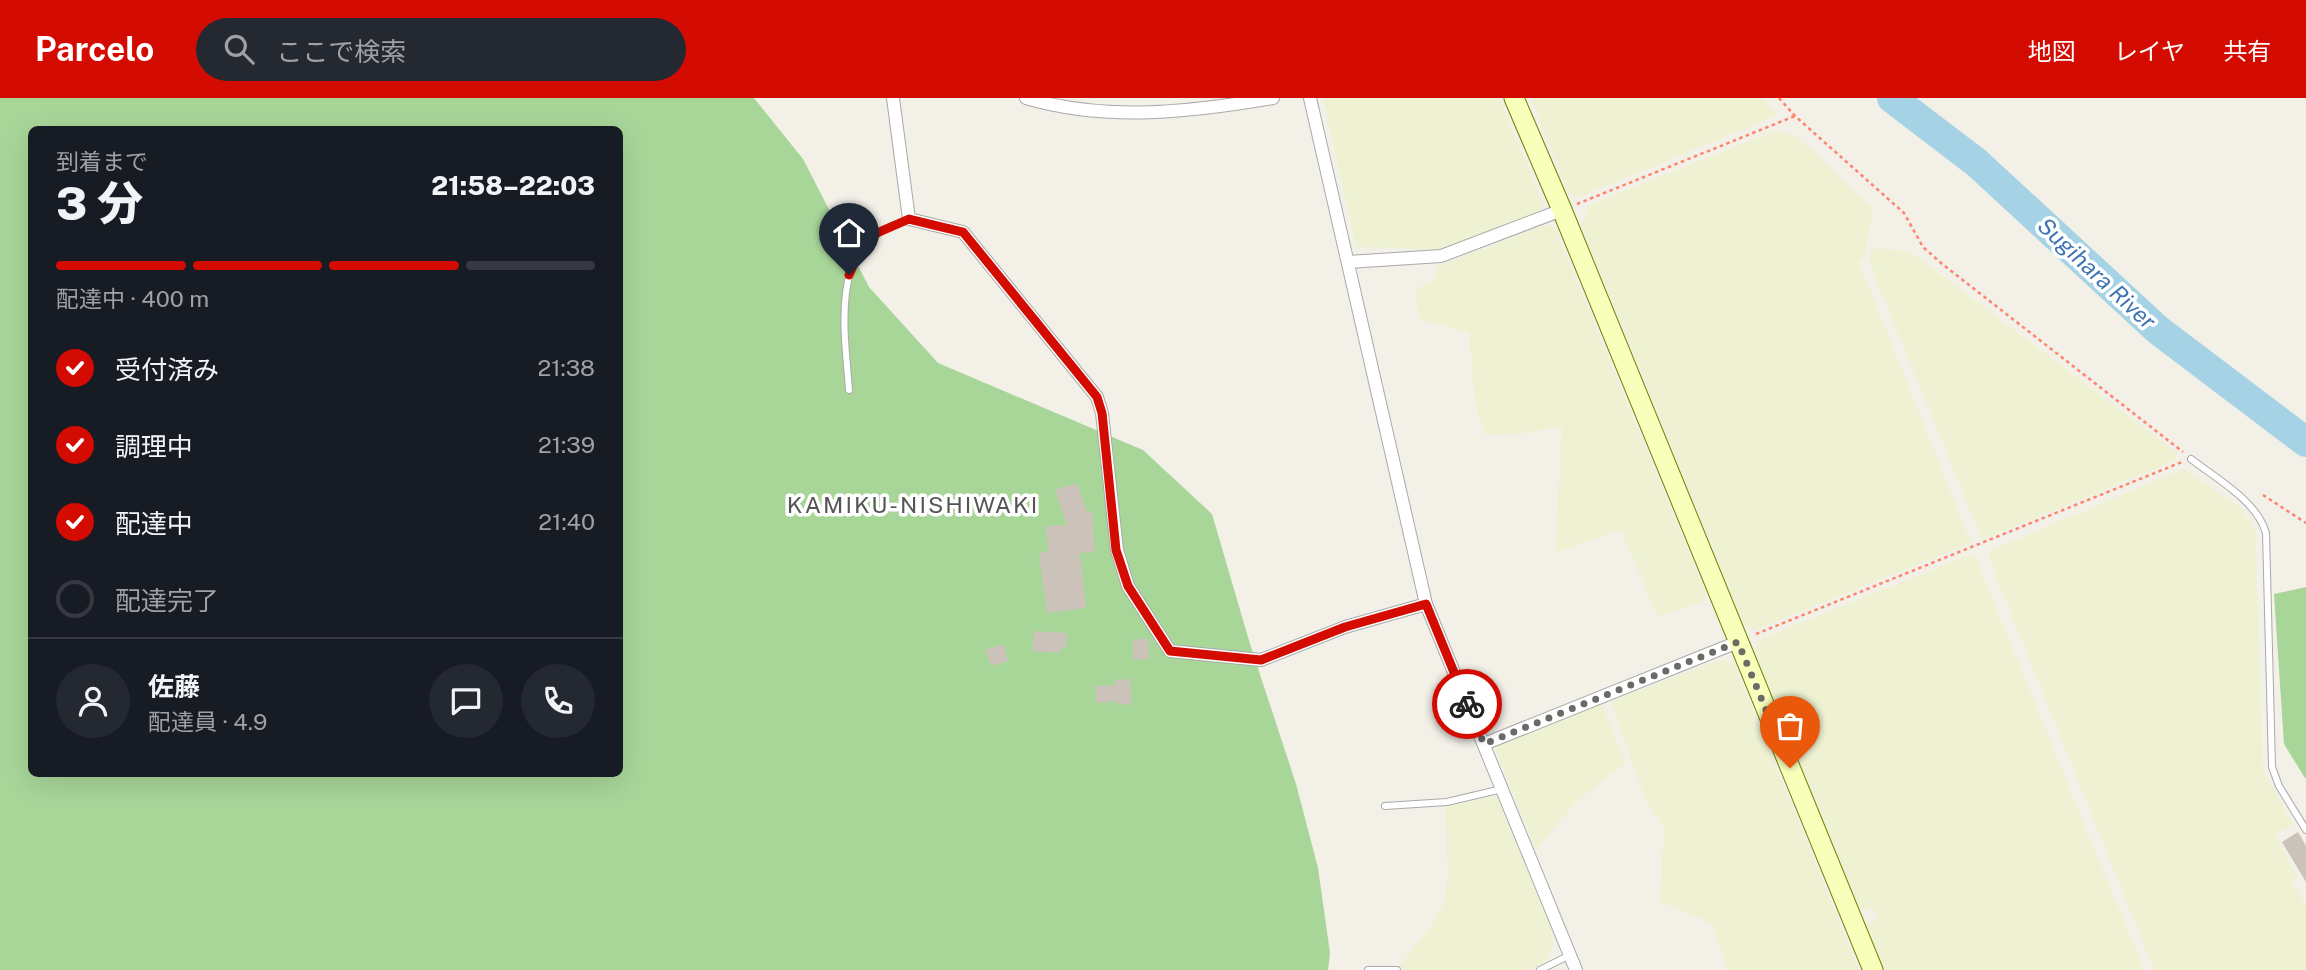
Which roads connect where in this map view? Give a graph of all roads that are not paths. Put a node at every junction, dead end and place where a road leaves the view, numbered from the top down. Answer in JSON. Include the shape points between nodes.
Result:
{"nodes":[{"id":1,"x":893,"y":98,"type":"edge"},
{"id":2,"x":1026,"y":98,"type":"edge"},
{"id":3,"x":1273,"y":98,"type":"edge"},
{"id":4,"x":1310,"y":98,"type":"edge"},
{"id":5,"x":1514,"y":98,"type":"edge"},
{"id":6,"x":1562,"y":210,"type":"junction"},
{"id":7,"x":909,"y":219,"type":"junction"},
{"id":8,"x":1348,"y":262,"type":"junction"},
{"id":9,"x":849,"y":390,"type":"dead end"},
{"id":10,"x":2192,"y":459,"type":"road end"},
{"id":11,"x":1426,"y":604,"type":"junction"},
{"id":12,"x":1738,"y":642,"type":"junction"},
{"id":13,"x":1484,"y":744,"type":"junction"},
{"id":14,"x":1502,"y":789,"type":"junction"},
{"id":15,"x":1385,"y":806,"type":"dead end"},
{"id":16,"x":2306,"y":830,"type":"edge"},
{"id":17,"x":1570,"y":955,"type":"junction"},
{"id":18,"x":1368,"y":970,"type":"edge"},
{"id":19,"x":1397,"y":970,"type":"edge"},
{"id":20,"x":1540,"y":970,"type":"edge"},
{"id":21,"x":1576,"y":970,"type":"edge"},
{"id":22,"x":1872,"y":970,"type":"edge"}],
"edges":[{"from":1,"to":7,"type":"street"},
{"from":2,"to":3,"type":"street","via":[[1058,107],[1145,113]]},
{"from":4,"to":8,"type":"street"},
{"from":5,"to":6,"type":"street"},
{"from":6,"to":8,"type":"street","via":[[1441,256]]},
{"from":6,"to":12,"type":"street"},
{"from":7,"to":9,"type":"lane","via":[[877,233],[860,250],[849,275],[844,310]]},
{"from":7,"to":11,"type":"street","via":[[963,232],[1097,397],[1116,550],[1128,586],[1170,651],[1261,660],[1345,627]]},
{"from":8,"to":11,"type":"street"},
{"from":10,"to":16,"type":"lane","via":[[2262,519],[2272,767]]},
{"from":11,"to":13,"type":"street"},
{"from":12,"to":13,"type":"street"},
{"from":12,"to":22,"type":"street"},
{"from":13,"to":14,"type":"street"},
{"from":14,"to":15,"type":"lane","via":[[1447,802]]},
{"from":14,"to":17,"type":"street"},
{"from":17,"to":20,"type":"lane"},
{"from":17,"to":21,"type":"street"},
{"from":18,"to":19,"type":"lane"}]}
